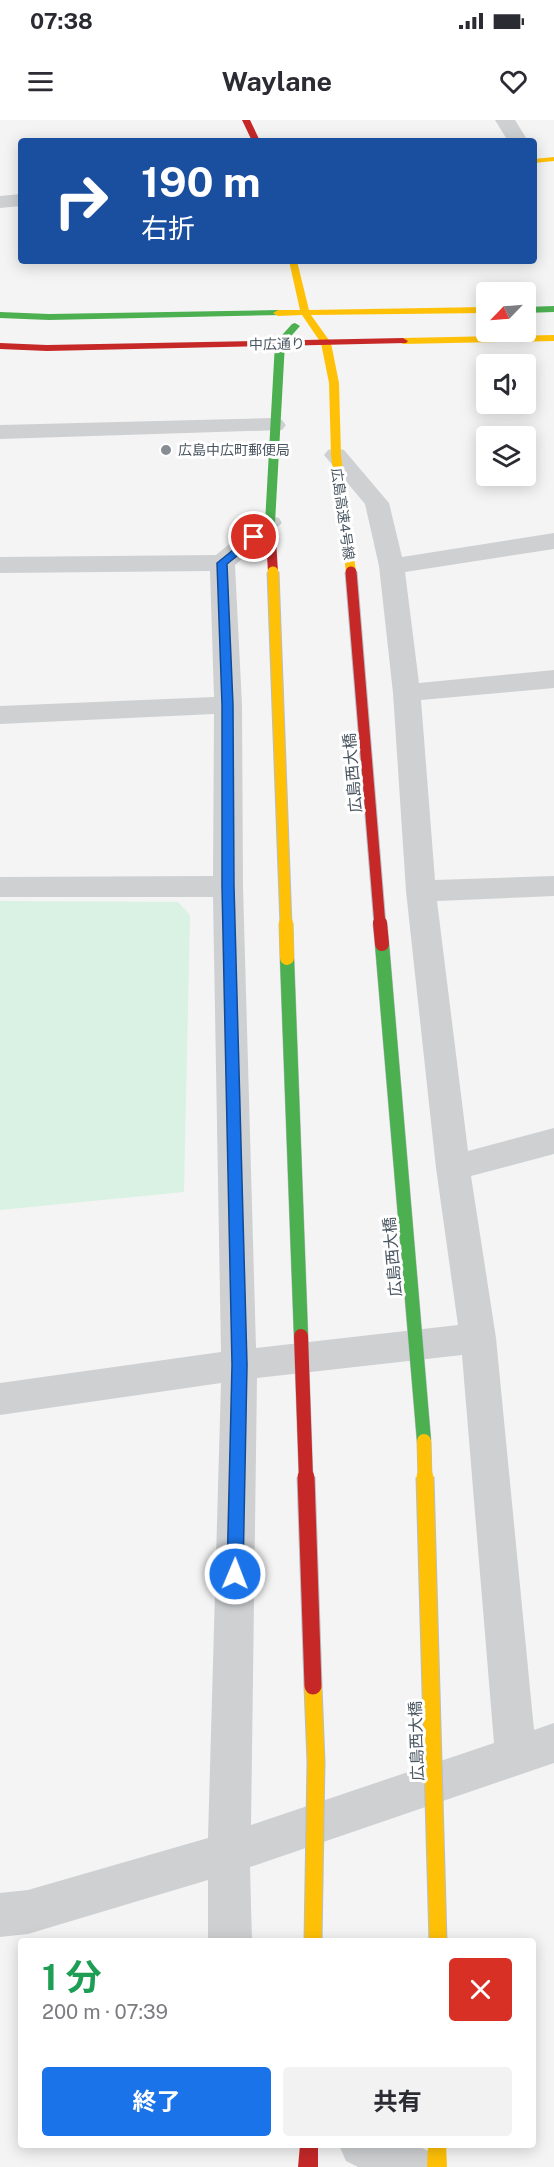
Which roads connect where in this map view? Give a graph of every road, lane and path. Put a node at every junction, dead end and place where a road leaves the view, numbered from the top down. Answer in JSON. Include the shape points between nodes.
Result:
{"nodes":[{"id":1,"x":246,"y":120,"type":"edge"},
{"id":2,"x":505,"y":120,"type":"edge"},
{"id":3,"x":255,"y":138,"type":"edge"},
{"id":4,"x":516,"y":138,"type":"edge"},
{"id":5,"x":554,"y":159,"type":"edge"},
{"id":6,"x":537,"y":160,"type":"edge"},
{"id":7,"x":18,"y":200,"type":"edge"},
{"id":8,"x":0,"y":202,"type":"edge"},
{"id":9,"x":294,"y":264,"type":"edge"},
{"id":10,"x":554,"y":309,"type":"edge"},
{"id":11,"x":476,"y":310,"type":"edge"},
{"id":12,"x":536,"y":310,"type":"edge"},
{"id":13,"x":305,"y":313,"type":"junction"},
{"id":14,"x":0,"y":315,"type":"edge"},
{"id":15,"x":554,"y":338,"type":"edge"},
{"id":16,"x":326,"y":343,"type":"junction"},
{"id":17,"x":280,"y":344,"type":"junction"},
{"id":18,"x":0,"y":346,"type":"edge"},
{"id":19,"x":274,"y":425,"type":"junction"},
{"id":20,"x":0,"y":432,"type":"edge"},
{"id":21,"x":336,"y":455,"type":"junction"},
{"id":22,"x":270,"y":523,"type":"junction"},
{"id":23,"x":554,"y":541,"type":"edge"},
{"id":24,"x":222,"y":563,"type":"junction"},
{"id":25,"x":0,"y":565,"type":"edge"},
{"id":26,"x":393,"y":566,"type":"junction"},
{"id":27,"x":351,"y":572,"type":"joint"},
{"id":28,"x":554,"y":680,"type":"edge"},
{"id":29,"x":406,"y":693,"type":"junction"},
{"id":30,"x":228,"y":705,"type":"junction"},
{"id":31,"x":0,"y":714,"type":"edge"},
{"id":32,"x":228,"y":886,"type":"junction"},
{"id":33,"x":554,"y":886,"type":"edge"},
{"id":34,"x":0,"y":887,"type":"edge"},
{"id":35,"x":421,"y":891,"type":"junction"},
{"id":36,"x":554,"y":1141,"type":"edge"},
{"id":37,"x":453,"y":1168,"type":"junction"},
{"id":38,"x":478,"y":1338,"type":"junction"},
{"id":39,"x":239,"y":1365,"type":"junction"},
{"id":40,"x":0,"y":1399,"type":"edge"},
{"id":41,"x":554,"y":1743,"type":"edge"},
{"id":42,"x":516,"y":1756,"type":"junction"},
{"id":43,"x":229,"y":1853,"type":"junction"},
{"id":44,"x":0,"y":1915,"type":"edge"},
{"id":45,"x":230,"y":1938,"type":"edge"},
{"id":46,"x":313,"y":1938,"type":"edge"},
{"id":47,"x":438,"y":1938,"type":"edge"},
{"id":48,"x":309,"y":2148,"type":"edge"},
{"id":49,"x":369,"y":2148,"type":"edge"},
{"id":50,"x":437,"y":2148,"type":"edge"},
{"id":51,"x":308,"y":2167,"type":"edge"},
{"id":52,"x":412,"y":2167,"type":"edge"},
{"id":53,"x":437,"y":2167,"type":"edge"}],
"edges":[{"from":1,"to":3,"type":"main road"},
{"from":2,"to":4,"type":"street"},
{"from":5,"to":6,"type":"main road"},
{"from":7,"to":8,"type":"street"},
{"from":9,"to":13,"type":"main road"},
{"from":10,"to":12,"type":"main road"},
{"from":11,"to":13,"type":"main road"},
{"from":13,"to":14,"type":"main road"},
{"from":13,"to":16,"type":"main road"},
{"from":13,"to":17,"type":"main road"},
{"from":15,"to":16,"type":"main road","name":"中広通り"},
{"from":16,"to":17,"type":"main road","name":"中広通り"},
{"from":16,"to":21,"type":"main road","name":"広島高速4号線","via":[[334,383]]},
{"from":17,"to":18,"type":"main road","name":"中広通り"},
{"from":17,"to":19,"type":"main road"},
{"from":19,"to":20,"type":"street"},
{"from":19,"to":22,"type":"main road"},
{"from":21,"to":26,"type":"street","via":[[377,503]]},
{"from":21,"to":27,"type":"main road","name":"広島高速4号線"},
{"from":22,"to":24,"type":"street"},
{"from":22,"to":46,"type":"main road","bridge":true,"via":[[316,1762]]},
{"from":23,"to":26,"type":"street"},
{"from":24,"to":25,"type":"street"},
{"from":24,"to":30,"type":"street"},
{"from":26,"to":29,"type":"street"},
{"from":27,"to":47,"type":"main road","name":"広島西大橋","bridge":true,"via":[[425,1451]]},
{"from":28,"to":29,"type":"street"},
{"from":29,"to":35,"type":"street"},
{"from":30,"to":31,"type":"street"},
{"from":30,"to":32,"type":"street"},
{"from":32,"to":34,"type":"street"},
{"from":32,"to":39,"type":"street"},
{"from":33,"to":35,"type":"street"},
{"from":35,"to":37,"type":"street"},
{"from":36,"to":37,"type":"street"},
{"from":37,"to":38,"type":"street"},
{"from":38,"to":39,"type":"street"},
{"from":38,"to":42,"type":"street"},
{"from":39,"to":40,"type":"street"},
{"from":39,"to":43,"type":"street"},
{"from":41,"to":42,"type":"street"},
{"from":42,"to":43,"type":"street"},
{"from":43,"to":44,"type":"street","via":[[28,1912]]},
{"from":43,"to":45,"type":"street"},
{"from":48,"to":51,"type":"main road"},
{"from":49,"to":52,"type":"street"},
{"from":50,"to":53,"type":"main road"}]}
